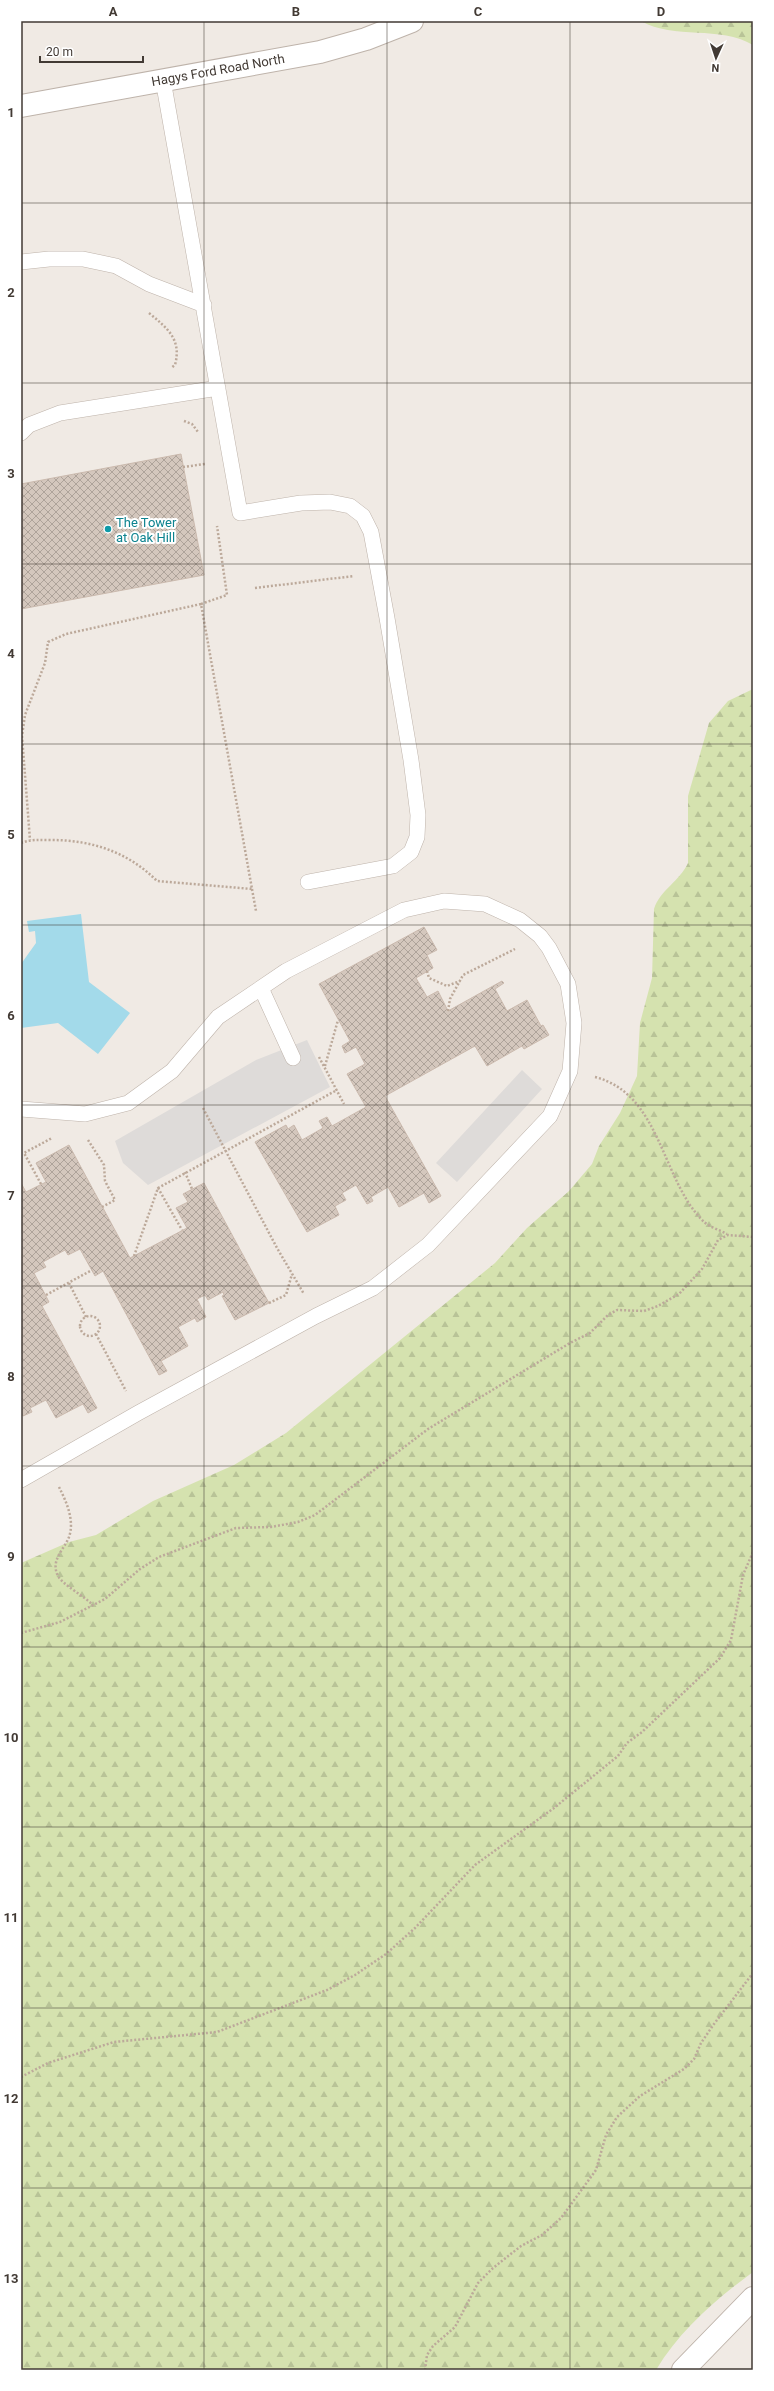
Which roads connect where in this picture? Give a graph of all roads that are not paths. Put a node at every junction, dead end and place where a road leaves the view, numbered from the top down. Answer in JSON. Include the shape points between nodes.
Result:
{"nodes":[{"id":1,"x":412,"y":21,"type":"edge"},
{"id":2,"x":163,"y":80,"type":"junction"},
{"id":3,"x":21,"y":106,"type":"edge"},
{"id":4,"x":21,"y":262,"type":"edge"},
{"id":5,"x":204,"y":306,"type":"junction"},
{"id":6,"x":218,"y":388,"type":"junction"},
{"id":7,"x":21,"y":433,"type":"edge"},
{"id":8,"x":308,"y":882,"type":"dead end"},
{"id":9,"x":261,"y":988,"type":"junction"},
{"id":10,"x":293,"y":1058,"type":"dead end"},
{"id":11,"x":21,"y":1109,"type":"edge"},
{"id":12,"x":21,"y":1480,"type":"edge"},
{"id":13,"x":753,"y":2298,"type":"edge"},
{"id":14,"x":683,"y":2370,"type":"edge"}],
"edges":[{"from":1,"to":2,"type":"street","name":"Hagys Ford Road North","via":[[366,39],[320,52]]},
{"from":2,"to":3,"type":"street","name":"Hagys Ford Road North"},
{"from":2,"to":5,"type":"lane"},
{"from":4,"to":5,"type":"lane","via":[[83,259],[116,266],[148,284]]},
{"from":5,"to":6,"type":"lane"},
{"from":6,"to":7,"type":"lane","via":[[60,413],[29,425]]},
{"from":6,"to":8,"type":"lane","via":[[240,513],[300,503],[330,502],[350,506],[363,516],[371,532],[387,618],[411,760],[418,815],[417,837],[411,852],[393,866]]},
{"from":9,"to":10,"type":"lane"},
{"from":9,"to":11,"type":"lane","via":[[218,1017],[172,1071],[128,1103],[85,1114],[76,1119]]},
{"from":9,"to":12,"type":"lane","via":[[286,971],[404,910],[444,902],[485,904],[520,920],[540,936],[568,984],[574,1023],[570,1071],[550,1116],[428,1245],[373,1288],[316,1316],[138,1413]]},
{"from":13,"to":14,"type":"street"}]}
